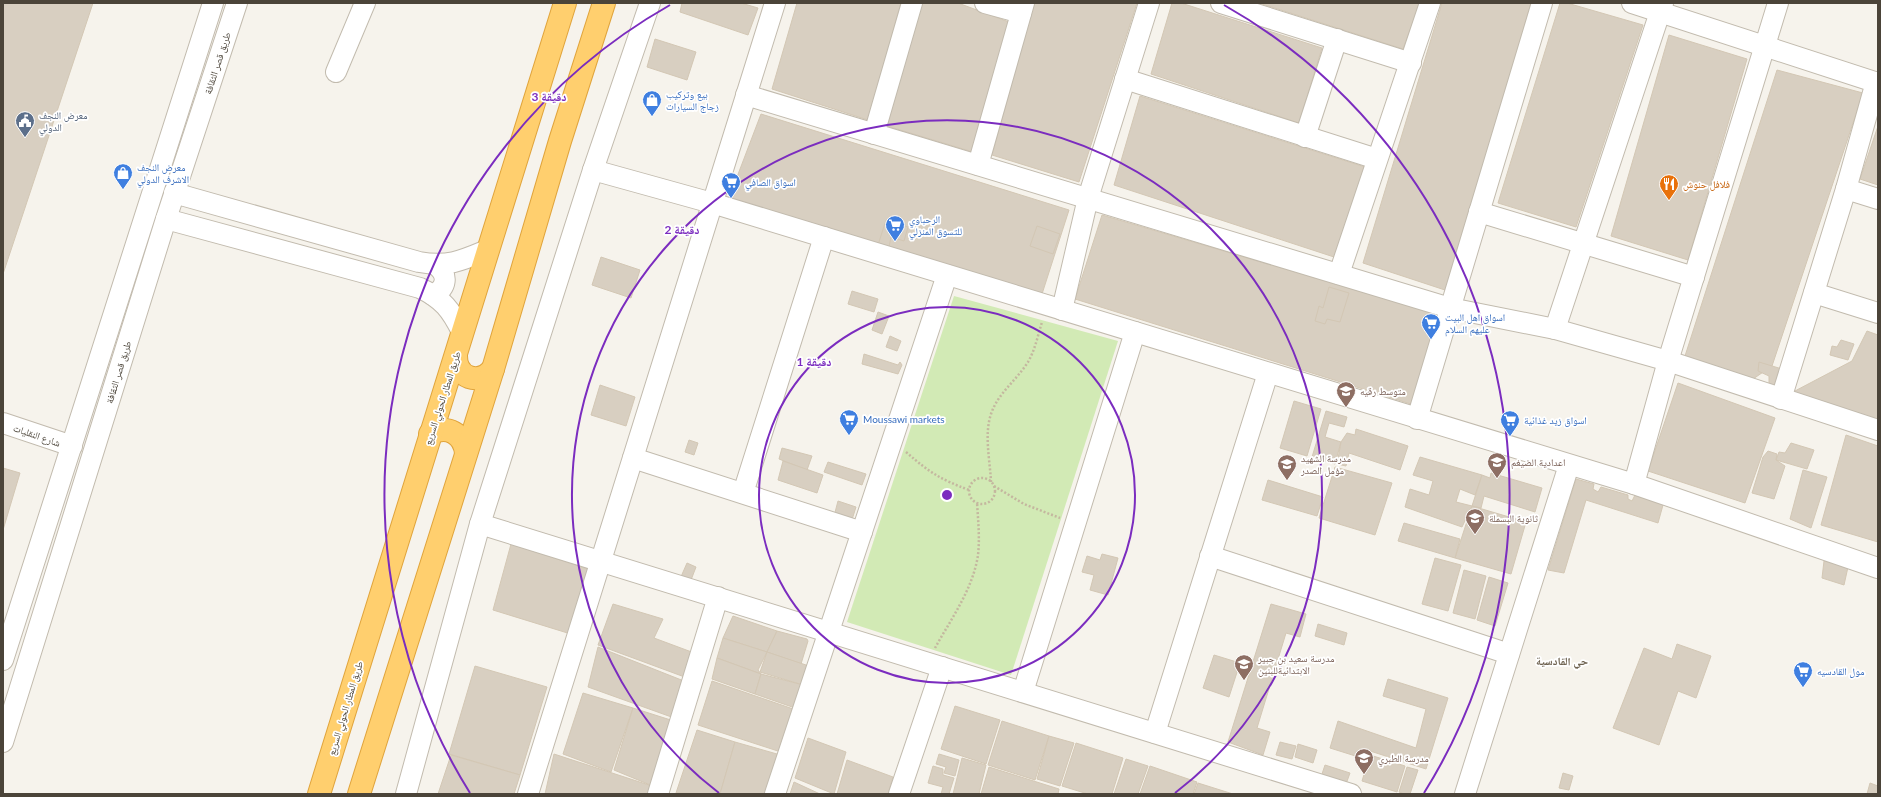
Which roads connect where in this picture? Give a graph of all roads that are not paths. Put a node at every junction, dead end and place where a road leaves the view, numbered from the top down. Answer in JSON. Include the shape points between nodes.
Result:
{"nodes":[{"id":1,"x":213,"y":3,"type":"edge"},
{"id":2,"x":237,"y":3,"type":"edge"},
{"id":3,"x":365,"y":3,"type":"edge"},
{"id":4,"x":565,"y":3,"type":"edge"},
{"id":5,"x":604,"y":3,"type":"edge"},
{"id":6,"x":650,"y":3,"type":"edge"},
{"id":7,"x":775,"y":3,"type":"edge"},
{"id":8,"x":912,"y":3,"type":"edge"},
{"id":9,"x":984,"y":3,"type":"edge"},
{"id":10,"x":1149,"y":3,"type":"edge"},
{"id":11,"x":1221,"y":3,"type":"edge"},
{"id":12,"x":1430,"y":3,"type":"edge"},
{"id":13,"x":1542,"y":3,"type":"edge"},
{"id":14,"x":1632,"y":3,"type":"edge"},
{"id":15,"x":1778,"y":3,"type":"edge"},
{"id":16,"x":1023,"y":8,"type":"edge"},
{"id":17,"x":1661,"y":8,"type":"edge"},
{"id":18,"x":1337,"y":40,"type":"junction"},
{"id":19,"x":1764,"y":46,"type":"junction"},
{"id":20,"x":1410,"y":63,"type":"junction"},
{"id":21,"x":336,"y":72,"type":"dead end"},
{"id":22,"x":1125,"y":79,"type":"junction"},
{"id":23,"x":1877,"y":83,"type":"edge"},
{"id":24,"x":746,"y":95,"type":"junction"},
{"id":25,"x":874,"y":134,"type":"junction"},
{"id":26,"x":1305,"y":137,"type":"junction"},
{"id":27,"x":1377,"y":159,"type":"junction"},
{"id":28,"x":978,"y":165,"type":"junction"},
{"id":29,"x":593,"y":170,"type":"junction"},
{"id":30,"x":1846,"y":189,"type":"junction"},
{"id":31,"x":174,"y":193,"type":"junction"},
{"id":32,"x":1088,"y":198,"type":"junction"},
{"id":33,"x":1878,"y":199,"type":"edge"},
{"id":34,"x":712,"y":203,"type":"junction"},
{"id":35,"x":1479,"y":212,"type":"junction"},
{"id":36,"x":166,"y":219,"type":"junction"},
{"id":37,"x":824,"y":237,"type":"junction"},
{"id":38,"x":1583,"y":243,"type":"junction"},
{"id":39,"x":487,"y":250,"type":"junction"},
{"id":40,"x":436,"y":265,"type":"junction"},
{"id":41,"x":1339,"y":274,"type":"junction"},
{"id":42,"x":947,"y":275,"type":"junction"},
{"id":43,"x":1694,"y":277,"type":"junction"},
{"id":44,"x":1814,"y":293,"type":"junction"},
{"id":45,"x":433,"y":295,"type":"junction"},
{"id":46,"x":1055,"y":307,"type":"junction"},
{"id":47,"x":1450,"y":308,"type":"junction"},
{"id":48,"x":1878,"y":313,"type":"edge"},
{"id":49,"x":1555,"y":329,"type":"junction"},
{"id":50,"x":462,"y":332,"type":"junction"},
{"id":51,"x":1135,"y":332,"type":"junction"},
{"id":52,"x":456,"y":356,"type":"junction"},
{"id":53,"x":1668,"y":361,"type":"junction"},
{"id":54,"x":493,"y":369,"type":"junction"},
{"id":55,"x":1268,"y":373,"type":"junction"},
{"id":56,"x":1781,"y":399,"type":"junction"},
{"id":57,"x":1417,"y":419,"type":"junction"},
{"id":58,"x":3,"y":423,"type":"edge"},
{"id":59,"x":1878,"y":430,"type":"edge"},
{"id":60,"x":430,"y":434,"type":"junction"},
{"id":61,"x":72,"y":446,"type":"junction"},
{"id":62,"x":466,"y":453,"type":"junction"},
{"id":63,"x":633,"y":458,"type":"junction"},
{"id":64,"x":1569,"y":465,"type":"junction"},
{"id":65,"x":1634,"y":484,"type":"junction"},
{"id":66,"x":742,"y":494,"type":"junction"},
{"id":67,"x":480,"y":524,"type":"junction"},
{"id":68,"x":862,"y":532,"type":"junction"},
{"id":69,"x":1210,"y":556,"type":"junction"},
{"id":70,"x":601,"y":561,"type":"junction"},
{"id":71,"x":1878,"y":568,"type":"edge"},
{"id":72,"x":718,"y":597,"type":"junction"},
{"id":73,"x":829,"y":632,"type":"junction"},
{"id":74,"x":1509,"y":654,"type":"junction"},
{"id":75,"x":3,"y":660,"type":"edge"},
{"id":76,"x":934,"y":665,"type":"junction"},
{"id":77,"x":1023,"y":692,"type":"junction"},
{"id":78,"x":1155,"y":733,"type":"junction"},
{"id":79,"x":3,"y":742,"type":"edge"},
{"id":80,"x":1297,"y":786,"type":"edge"},
{"id":81,"x":662,"y":793,"type":"edge"},
{"id":82,"x":319,"y":794,"type":"edge"},
{"id":83,"x":359,"y":794,"type":"edge"},
{"id":84,"x":406,"y":794,"type":"edge"},
{"id":85,"x":528,"y":794,"type":"edge"},
{"id":86,"x":775,"y":794,"type":"edge"},
{"id":87,"x":899,"y":794,"type":"edge"},
{"id":88,"x":1351,"y":794,"type":"edge"},
{"id":89,"x":1465,"y":794,"type":"edge"}],
"edges":[{"from":1,"to":61,"type":"street"},
{"from":2,"to":31,"type":"street","name":"طريق قصر الثقافة"},
{"from":3,"to":21,"type":"street"},
{"from":4,"to":39,"type":"highway","name":"طريق المطار الحولي السريع"},
{"from":5,"to":54,"type":"highway","via":[[560,140]]},
{"from":6,"to":29,"type":"street"},
{"from":7,"to":24,"type":"street"},
{"from":8,"to":25,"type":"street"},
{"from":9,"to":16,"type":"street"},
{"from":10,"to":22,"type":"street"},
{"from":11,"to":18,"type":"street"},
{"from":12,"to":20,"type":"street"},
{"from":13,"to":35,"type":"street"},
{"from":14,"to":17,"type":"street"},
{"from":15,"to":19,"type":"street"},
{"from":16,"to":28,"type":"street"},
{"from":17,"to":19,"type":"street"},
{"from":17,"to":38,"type":"street"},
{"from":18,"to":20,"type":"street"},
{"from":18,"to":26,"type":"street"},
{"from":19,"to":23,"type":"street"},
{"from":19,"to":43,"type":"street"},
{"from":20,"to":27,"type":"street"},
{"from":22,"to":26,"type":"street"},
{"from":22,"to":32,"type":"street"},
{"from":23,"to":30,"type":"street"},
{"from":24,"to":25,"type":"street"},
{"from":24,"to":34,"type":"street"},
{"from":25,"to":28,"type":"street"},
{"from":26,"to":27,"type":"street"},
{"from":27,"to":41,"type":"street"},
{"from":28,"to":32,"type":"street"},
{"from":29,"to":34,"type":"street"},
{"from":29,"to":67,"type":"street"},
{"from":30,"to":33,"type":"street"},
{"from":30,"to":44,"type":"street"},
{"from":31,"to":36,"type":"street","name":"طريق قصر الثقافة"},
{"from":31,"to":40,"type":"street"},
{"from":32,"to":41,"type":"street"},
{"from":32,"to":46,"type":"street"},
{"from":34,"to":37,"type":"street"},
{"from":34,"to":63,"type":"street"},
{"from":35,"to":38,"type":"street"},
{"from":35,"to":47,"type":"street"},
{"from":36,"to":45,"type":"street","via":[[411,285]]},
{"from":36,"to":79,"type":"street","name":"طريق قصر الثقافة"},
{"from":37,"to":42,"type":"street"},
{"from":37,"to":66,"type":"street"},
{"from":38,"to":43,"type":"street"},
{"from":38,"to":49,"type":"street"},
{"from":39,"to":40,"type":"street","via":[[461,261]]},
{"from":39,"to":50,"type":"highway","name":"طريق المطار الحولي السريع"},
{"from":40,"to":45,"type":"street","via":[[443,270],[446,277],[440,291]]},
{"from":41,"to":47,"type":"street"},
{"from":42,"to":46,"type":"street"},
{"from":42,"to":68,"type":"street"},
{"from":43,"to":53,"type":"street"},
{"from":44,"to":48,"type":"street"},
{"from":44,"to":56,"type":"street"},
{"from":45,"to":50,"type":"street","via":[[447,307]]},
{"from":46,"to":51,"type":"street"},
{"from":47,"to":49,"type":"street"},
{"from":47,"to":57,"type":"street"},
{"from":49,"to":53,"type":"street"},
{"from":50,"to":52,"type":"highway","name":"طريق المطار الحولي السريع"},
{"from":51,"to":55,"type":"street"},
{"from":51,"to":77,"type":"street"},
{"from":52,"to":54,"type":"highway","via":[[458,368],[466,377],[478,379]]},
{"from":52,"to":60,"type":"highway","name":"طريق المطار الحولي السريع"},
{"from":53,"to":56,"type":"street"},
{"from":53,"to":65,"type":"street"},
{"from":54,"to":62,"type":"highway"},
{"from":55,"to":57,"type":"street"},
{"from":55,"to":69,"type":"street"},
{"from":56,"to":59,"type":"street"},
{"from":57,"to":64,"type":"street"},
{"from":58,"to":61,"type":"street","name":"شارع النقليات"},
{"from":60,"to":62,"type":"highway","via":[[442,429],[454,432],[463,441]]},
{"from":60,"to":82,"type":"highway","name":"طريق المطار الحولي السريع"},
{"from":61,"to":75,"type":"street"},
{"from":62,"to":83,"type":"highway"},
{"from":63,"to":66,"type":"street"},
{"from":63,"to":70,"type":"street"},
{"from":64,"to":65,"type":"street"},
{"from":64,"to":74,"type":"street"},
{"from":65,"to":71,"type":"street"},
{"from":66,"to":68,"type":"street"},
{"from":67,"to":70,"type":"street"},
{"from":67,"to":84,"type":"street"},
{"from":68,"to":73,"type":"street"},
{"from":69,"to":74,"type":"street"},
{"from":69,"to":78,"type":"street"},
{"from":70,"to":72,"type":"street"},
{"from":70,"to":85,"type":"street"},
{"from":72,"to":73,"type":"street"},
{"from":72,"to":81,"type":"street"},
{"from":73,"to":76,"type":"street"},
{"from":73,"to":86,"type":"street"},
{"from":74,"to":89,"type":"street"},
{"from":76,"to":77,"type":"street"},
{"from":76,"to":87,"type":"street"},
{"from":77,"to":78,"type":"street"},
{"from":78,"to":80,"type":"street"},
{"from":80,"to":88,"type":"street"}]}
